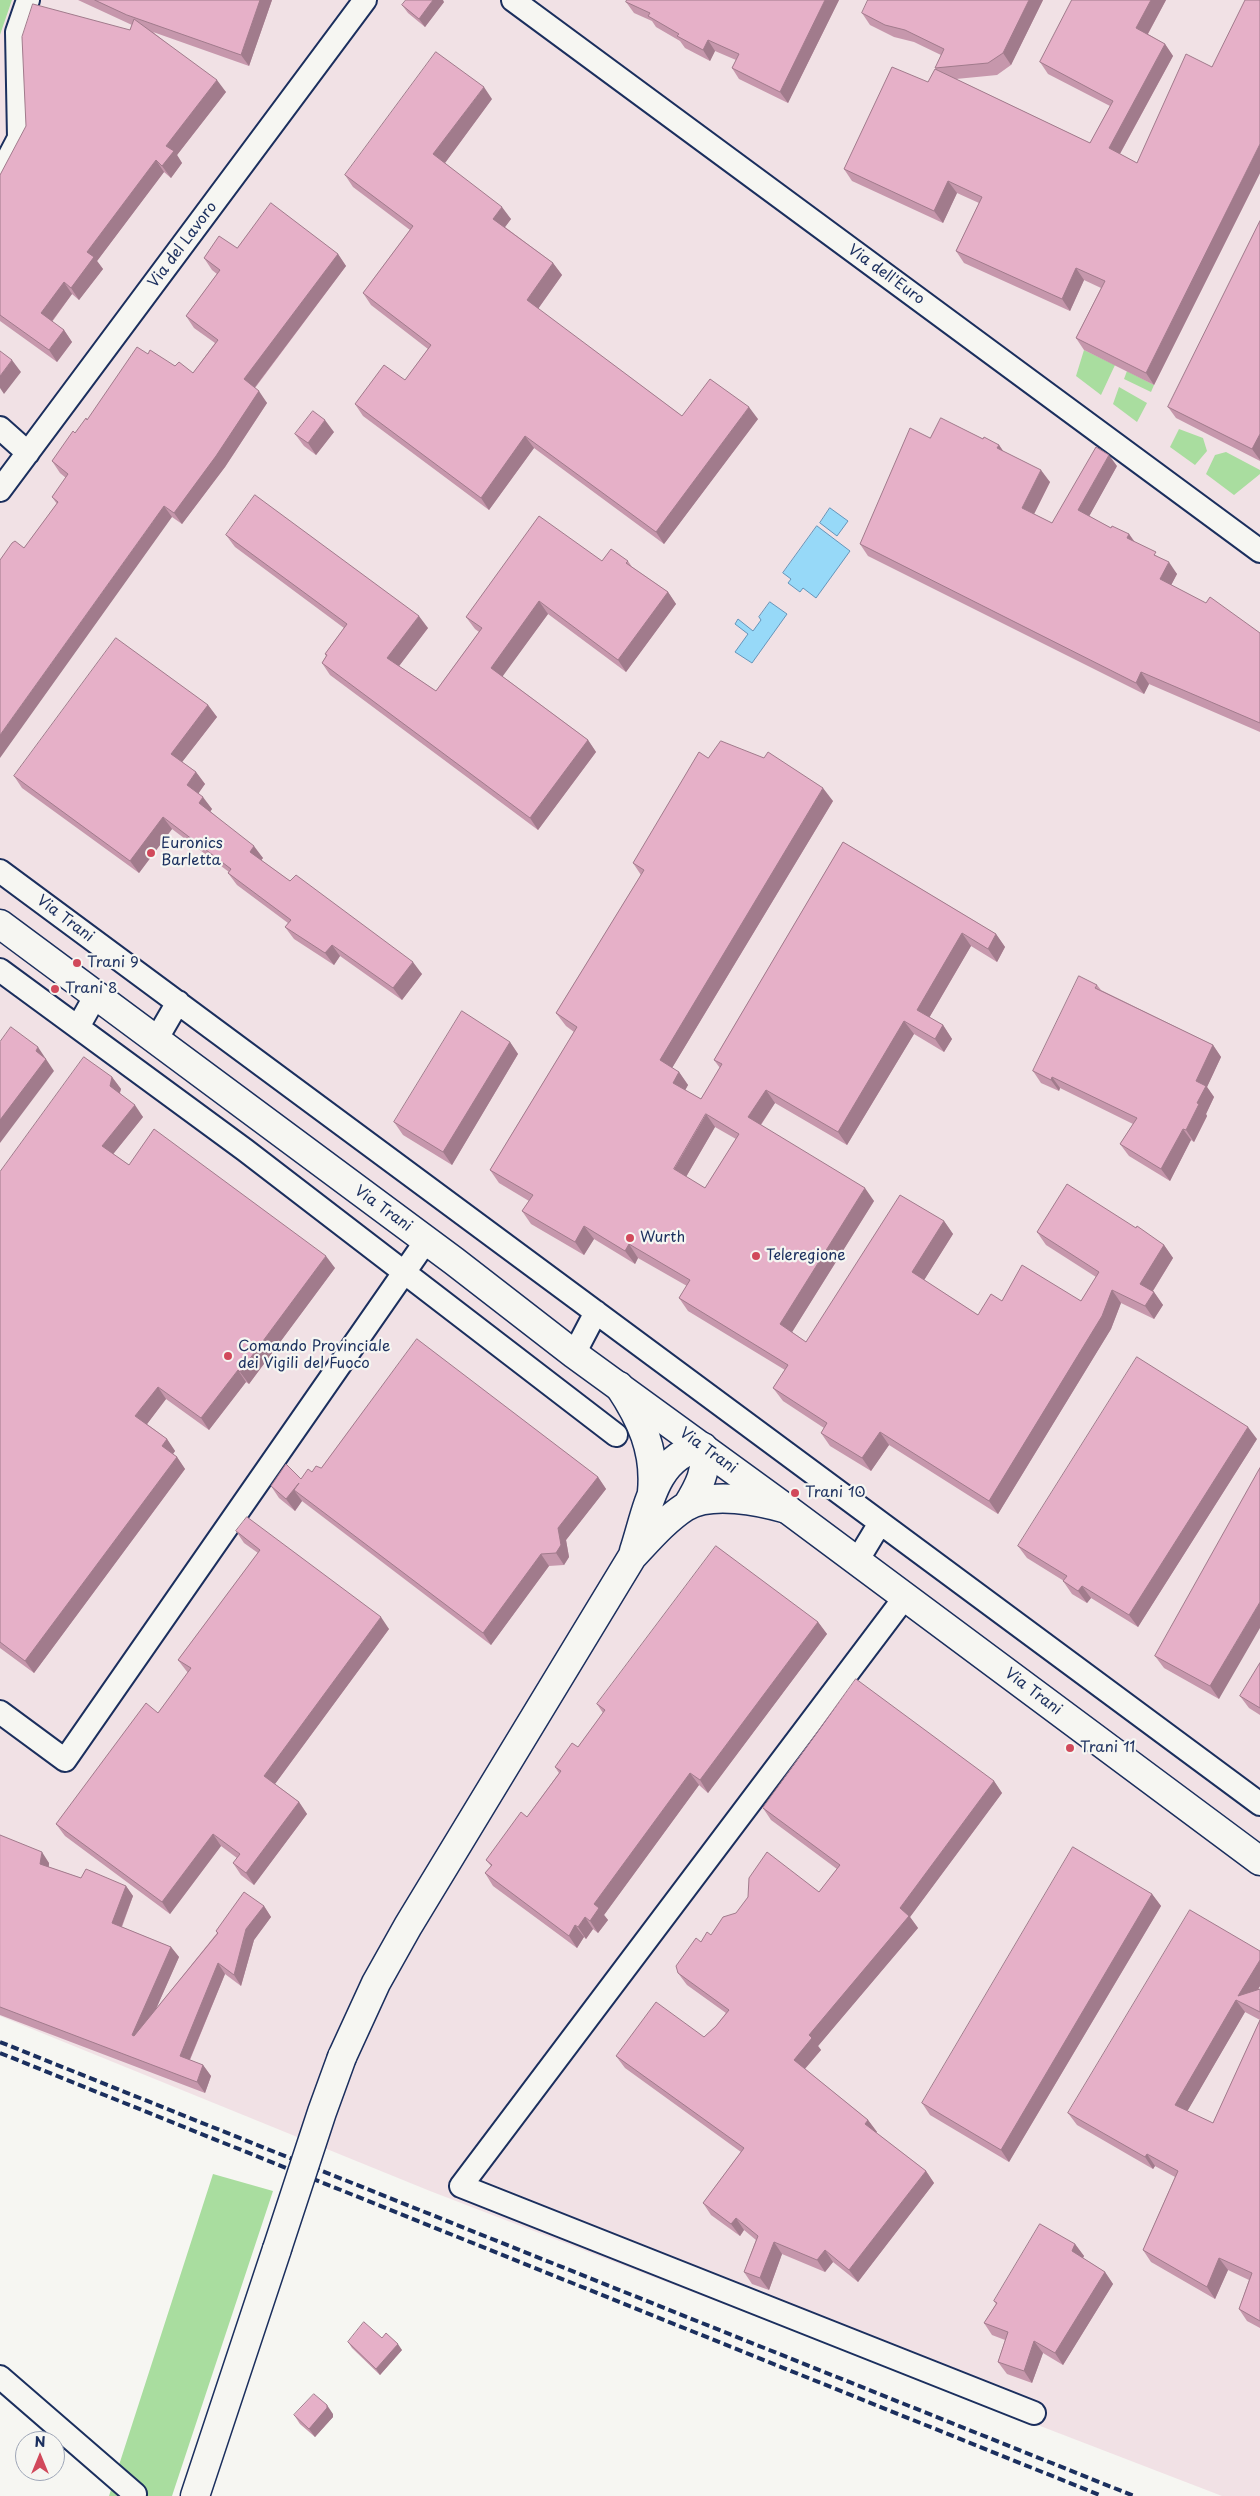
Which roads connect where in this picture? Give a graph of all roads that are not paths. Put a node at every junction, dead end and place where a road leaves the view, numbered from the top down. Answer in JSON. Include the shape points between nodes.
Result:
{"nodes":[{"id":1,"x":28,"y":0,"type":"edge"},
{"id":2,"x":365,"y":0,"type":"edge"},
{"id":3,"x":513,"y":0,"type":"edge"},
{"id":4,"x":0,"y":174,"type":"edge"},
{"id":5,"x":0,"y":428,"type":"edge"},
{"id":6,"x":28,"y":453,"type":"junction"},
{"id":7,"x":0,"y":490,"type":"edge"},
{"id":8,"x":1260,"y":551,"type":"edge"},
{"id":9,"x":0,"y":871,"type":"edge"},
{"id":10,"x":0,"y":924,"type":"edge"},
{"id":11,"x":0,"y":970,"type":"edge"},
{"id":12,"x":96,"y":995,"type":"junction"},
{"id":13,"x":178,"y":1002,"type":"junction"},
{"id":14,"x":78,"y":1027,"type":"junction"},
{"id":15,"x":156,"y":1040,"type":"junction"},
{"id":16,"x":426,"y":1240,"type":"junction"},
{"id":17,"x":404,"y":1273,"type":"junction"},
{"id":18,"x":596,"y":1312,"type":"junction"},
{"id":19,"x":574,"y":1354,"type":"junction"},
{"id":20,"x":619,"y":1386,"type":"junction"},
{"id":21,"x":616,"y":1435,"type":"dead end"},
{"id":22,"x":703,"y":1447,"type":"junction"},
{"id":23,"x":650,"y":1501,"type":"junction"},
{"id":24,"x":687,"y":1506,"type":"junction"},
{"id":25,"x":787,"y":1509,"type":"junction"},
{"id":26,"x":880,"y":1523,"type":"junction"},
{"id":27,"x":632,"y":1557,"type":"junction"},
{"id":28,"x":857,"y":1561,"type":"junction"},
{"id":29,"x":905,"y":1597,"type":"junction"},
{"id":30,"x":0,"y":1712,"type":"edge"},
{"id":31,"x":1260,"y":1804,"type":"edge"},
{"id":32,"x":1260,"y":1861,"type":"edge"},
{"id":33,"x":0,"y":2377,"type":"edge"},
{"id":34,"x":1034,"y":2413,"type":"dead end"},
{"id":35,"x":135,"y":2494,"type":"dead end"},
{"id":36,"x":195,"y":2496,"type":"edge"}],
"edges":[{"from":1,"to":4,"type":"street","via":[[17,32],[19,138]]},
{"from":2,"to":6,"type":"street","name":"Via del Lavoro"},
{"from":3,"to":8,"type":"street","name":"Via dell'Euro"},
{"from":5,"to":6,"type":"street"},
{"from":6,"to":7,"type":"street","name":"Via del Lavoro"},
{"from":9,"to":13,"type":"street","name":"Via Trani"},
{"from":10,"to":12,"type":"main road","name":"Via Trani"},
{"from":11,"to":14,"type":"street"},
{"from":12,"to":14,"type":"street"},
{"from":12,"to":15,"type":"main road","name":"Via Trani"},
{"from":13,"to":15,"type":"street"},
{"from":13,"to":18,"type":"street","name":"Via Trani"},
{"from":14,"to":17,"type":"street"},
{"from":15,"to":16,"type":"main road","name":"Via Trani"},
{"from":16,"to":17,"type":"street"},
{"from":16,"to":19,"type":"main road","name":"Via Trani"},
{"from":17,"to":21,"type":"street"},
{"from":17,"to":30,"type":"street","via":[[65,1760]]},
{"from":18,"to":19,"type":"street"},
{"from":18,"to":26,"type":"street","name":"Via Trani"},
{"from":19,"to":20,"type":"main road","name":"Via Trani"},
{"from":20,"to":22,"type":"main road","name":"Via Trani"},
{"from":20,"to":23,"type":"main road","via":[[642,1425],[650,1450],[653,1477]]},
{"from":22,"to":23,"type":"main road","via":[[685,1452],[669,1464]]},
{"from":22,"to":24,"type":"main road","via":[[705,1463],[702,1476]]},
{"from":22,"to":25,"type":"main road","name":"Via Trani"},
{"from":23,"to":27,"type":"main road"},
{"from":24,"to":25,"type":"main road","via":[[731,1499]]},
{"from":24,"to":27,"type":"main road"},
{"from":25,"to":28,"type":"main road","name":"Via Trani"},
{"from":26,"to":28,"type":"street"},
{"from":26,"to":31,"type":"street","name":"Via Trani"},
{"from":27,"to":36,"type":"main road","bridge":true,"via":[[408,1926],[372,1992],[342,2057],[322,2112]]},
{"from":28,"to":29,"type":"main road","name":"Via Trani"},
{"from":29,"to":32,"type":"main road","name":"Via Trani"},
{"from":29,"to":34,"type":"street","via":[[461,2186]]},
{"from":33,"to":35,"type":"street"}]}
